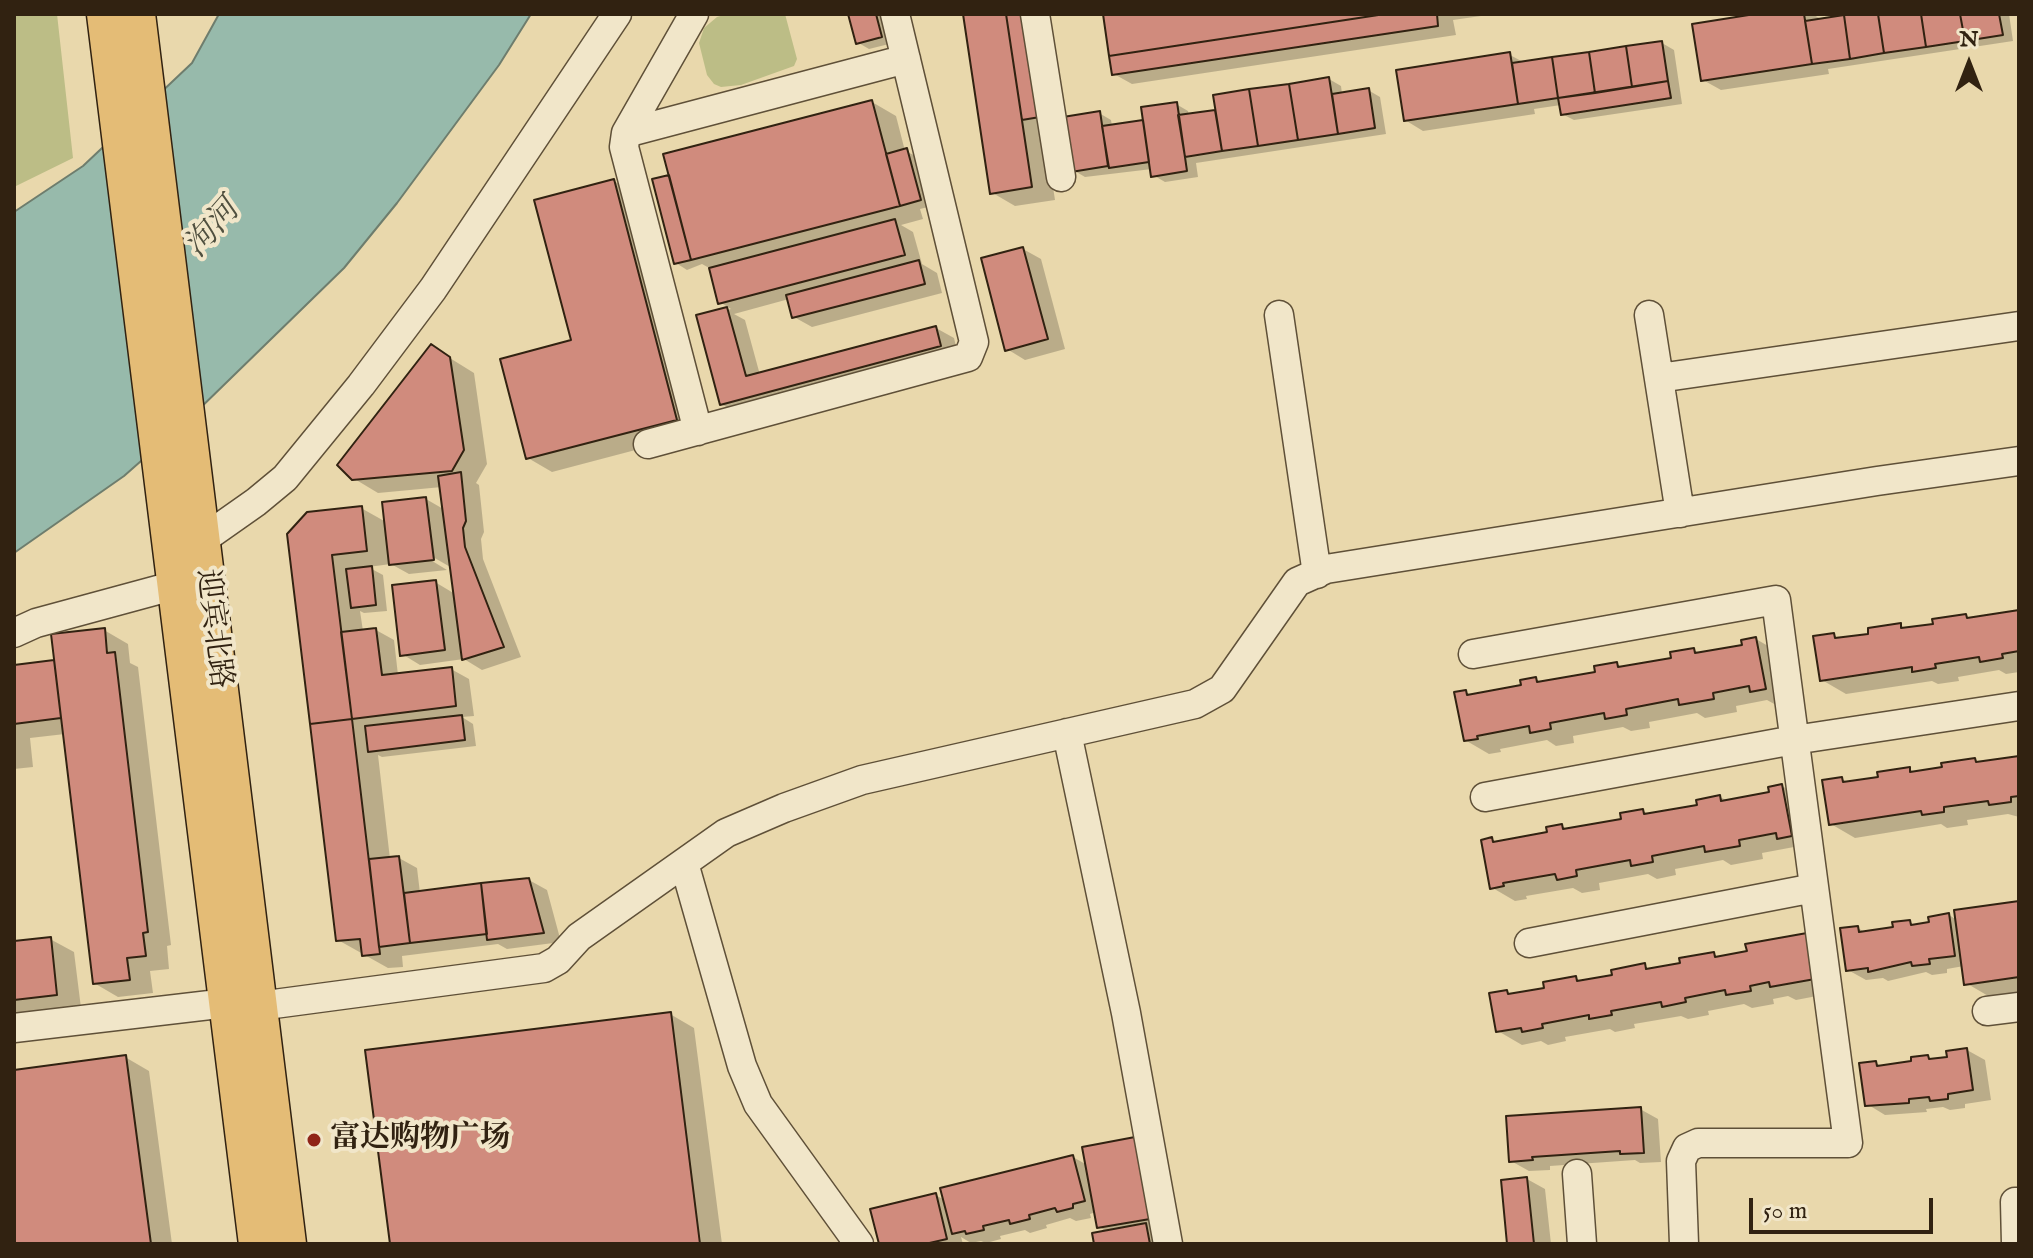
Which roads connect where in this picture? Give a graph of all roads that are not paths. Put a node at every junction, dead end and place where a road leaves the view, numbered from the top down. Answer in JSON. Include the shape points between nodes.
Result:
{"nodes":[{"id":1,"x":105,"y":14,"type":"edge"},
{"id":2,"x":137,"y":14,"type":"edge"},
{"id":3,"x":617,"y":14,"type":"edge"},
{"id":4,"x":694,"y":14,"type":"edge"},
{"id":5,"x":895,"y":14,"type":"edge"},
{"id":6,"x":1035,"y":14,"type":"edge"},
{"id":7,"x":906,"y":59,"type":"junction"},
{"id":8,"x":626,"y":133,"type":"junction"},
{"id":9,"x":1061,"y":177,"type":"dead end"},
{"id":10,"x":1279,"y":315,"type":"dead end"},
{"id":11,"x":1649,"y":315,"type":"dead end"},
{"id":12,"x":2019,"y":326,"type":"edge"},
{"id":13,"x":1659,"y":378,"type":"junction"},
{"id":14,"x":698,"y":431,"type":"junction"},
{"id":15,"x":648,"y":444,"type":"dead end"},
{"id":16,"x":2019,"y":461,"type":"edge"},
{"id":17,"x":1680,"y":513,"type":"junction"},
{"id":18,"x":190,"y":529,"type":"junction"},
{"id":19,"x":1317,"y":574,"type":"junction"},
{"id":20,"x":176,"y":585,"type":"junction"},
{"id":21,"x":14,"y":633,"type":"edge"},
{"id":22,"x":1473,"y":654,"type":"dead end"},
{"id":23,"x":2019,"y":706,"type":"edge"},
{"id":24,"x":1067,"y":733,"type":"junction"},
{"id":25,"x":1794,"y":740,"type":"junction"},
{"id":26,"x":1485,"y":797,"type":"dead end"},
{"id":27,"x":684,"y":863,"type":"junction"},
{"id":28,"x":1814,"y":888,"type":"junction"},
{"id":29,"x":1529,"y":943,"type":"dead end"},
{"id":30,"x":243,"y":1004,"type":"junction"},
{"id":31,"x":2019,"y":1007,"type":"edge"},
{"id":32,"x":1987,"y":1011,"type":"dead end"},
{"id":33,"x":14,"y":1028,"type":"edge"},
{"id":34,"x":1577,"y":1174,"type":"dead end"},
{"id":35,"x":2019,"y":1202,"type":"edge"},
{"id":36,"x":257,"y":1244,"type":"edge"},
{"id":37,"x":288,"y":1244,"type":"edge"},
{"id":38,"x":859,"y":1244,"type":"edge"},
{"id":39,"x":1168,"y":1244,"type":"edge"},
{"id":40,"x":1582,"y":1244,"type":"edge"},
{"id":41,"x":1684,"y":1244,"type":"edge"},
{"id":42,"x":2016,"y":1244,"type":"edge"}],
"edges":[{"from":1,"to":18,"type":"main road","name":"迎宾北路"},
{"from":2,"to":18,"type":"main road","name":"迎宾北路"},
{"from":3,"to":18,"type":"street","via":[[433,289],[285,478],[256,502]]},
{"from":4,"to":8,"type":"street"},
{"from":5,"to":7,"type":"street"},
{"from":6,"to":9,"type":"street"},
{"from":7,"to":8,"type":"street"},
{"from":7,"to":14,"type":"street","via":[[974,342],[968,357]]},
{"from":8,"to":14,"type":"street","via":[[624,147]]},
{"from":10,"to":19,"type":"street"},
{"from":11,"to":13,"type":"street"},
{"from":12,"to":13,"type":"street"},
{"from":13,"to":17,"type":"street"},
{"from":14,"to":15,"type":"street"},
{"from":16,"to":17,"type":"street"},
{"from":17,"to":19,"type":"street"},
{"from":18,"to":20,"type":"main road","name":"迎宾北路"},
{"from":18,"to":30,"type":"main road","name":"迎宾北路"},
{"from":19,"to":24,"type":"street","via":[[1297,582],[1222,689],[1195,704]]},
{"from":20,"to":21,"type":"street"},
{"from":20,"to":30,"type":"main road","name":"迎宾北路"},
{"from":22,"to":25,"type":"street","via":[[1776,600]]},
{"from":23,"to":25,"type":"street"},
{"from":24,"to":27,"type":"street","via":[[862,780],[726,833]]},
{"from":24,"to":39,"type":"street"},
{"from":25,"to":26,"type":"street"},
{"from":25,"to":28,"type":"street"},
{"from":27,"to":30,"type":"street","via":[[544,968]]},
{"from":27,"to":38,"type":"street","via":[[742,1066],[758,1104]]},
{"from":28,"to":29,"type":"street"},
{"from":28,"to":41,"type":"street","via":[[1848,1143],[1698,1143],[1687,1148],[1681,1161]]},
{"from":30,"to":33,"type":"street"},
{"from":30,"to":36,"type":"main road","name":"迎宾北路"},
{"from":30,"to":37,"type":"main road","name":"迎宾北路"},
{"from":31,"to":32,"type":"street"},
{"from":34,"to":40,"type":"street"},
{"from":35,"to":42,"type":"street"}]}
